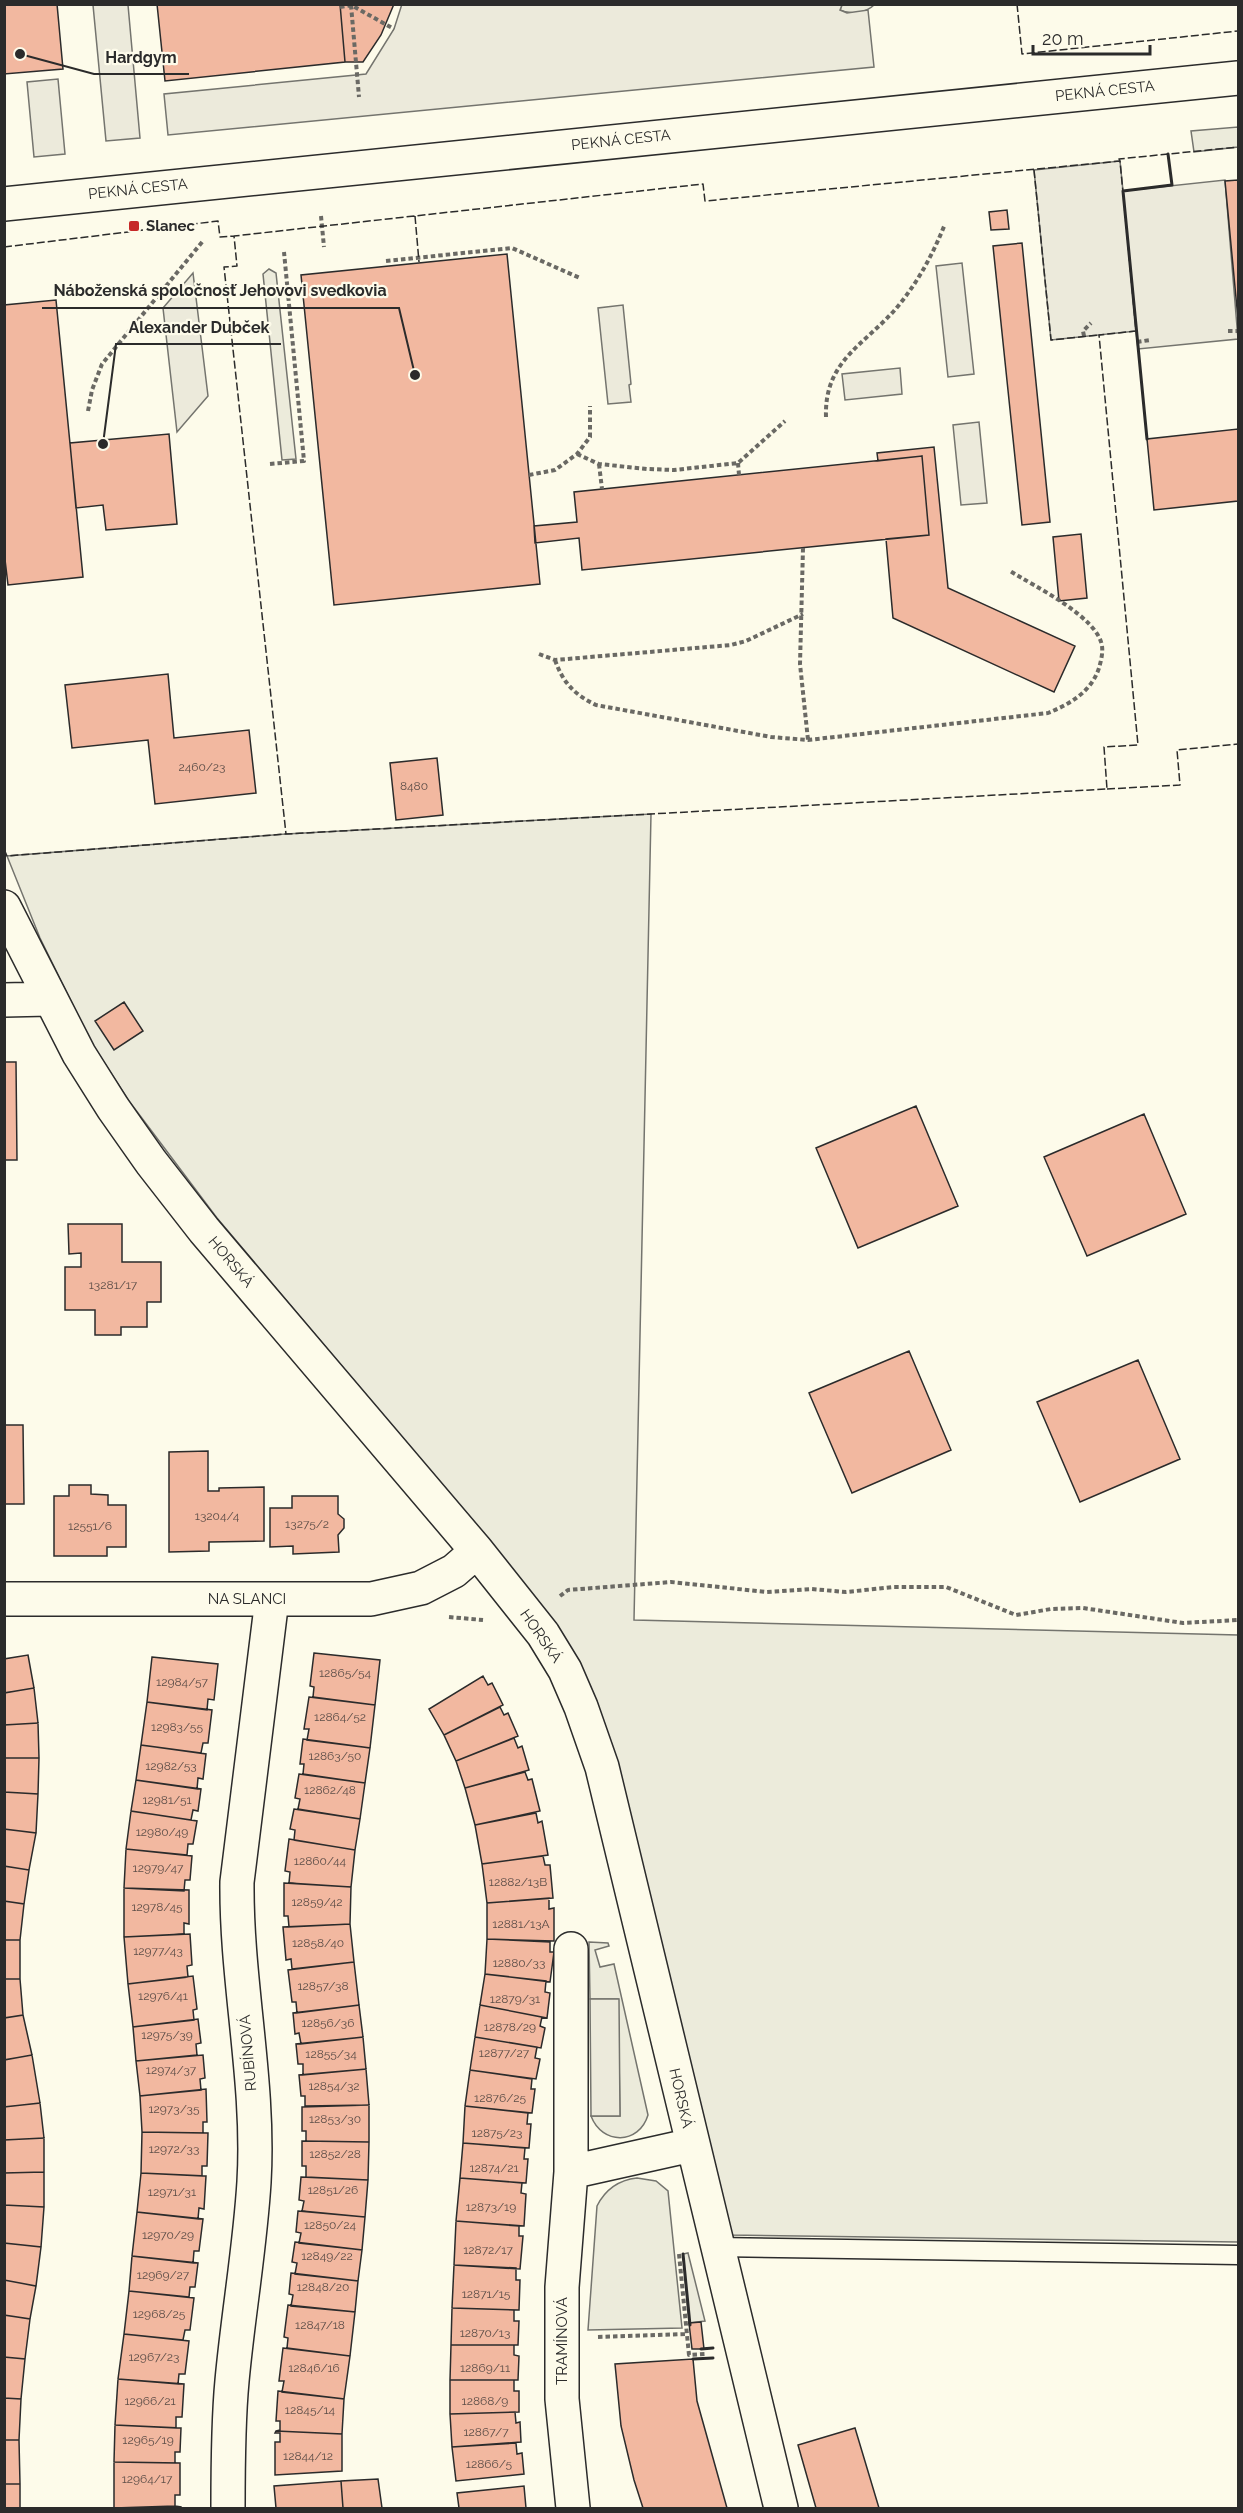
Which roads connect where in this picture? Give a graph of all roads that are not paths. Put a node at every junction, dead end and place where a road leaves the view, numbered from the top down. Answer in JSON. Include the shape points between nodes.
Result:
{"nodes":[{"id":1,"x":1239,"y":78,"type":"edge"},
{"id":2,"x":4,"y":204,"type":"edge"},
{"id":3,"x":4,"y":908,"type":"edge"},
{"id":4,"x":49,"y":999,"type":"junction"},
{"id":5,"x":4,"y":1000,"type":"edge"},
{"id":6,"x":477,"y":1551,"type":"junction"},
{"id":7,"x":4,"y":1599,"type":"edge"},
{"id":8,"x":273,"y":1599,"type":"junction"},
{"id":9,"x":571,"y":1948,"type":"dead end"},
{"id":10,"x":692,"y":2145,"type":"junction"},
{"id":11,"x":571,"y":2172,"type":"junction"},
{"id":12,"x":717,"y":2247,"type":"junction"},
{"id":13,"x":1239,"y":2256,"type":"edge"},
{"id":14,"x":228,"y":2508,"type":"edge"},
{"id":15,"x":573,"y":2508,"type":"edge"},
{"id":16,"x":781,"y":2508,"type":"edge"}],
"edges":[{"from":1,"to":2,"type":"street","name":"PEKNÁ CESTA"},
{"from":3,"to":4,"type":"street","name":"HORSKÁ"},
{"from":4,"to":5,"type":"street"},
{"from":4,"to":6,"type":"street","name":"HORSKÁ","via":[[78,1054],[151,1162],[204,1230]]},
{"from":6,"to":8,"type":"street","name":"NA SLANCI","via":[[454,1571],[421,1588],[370,1599]]},
{"from":6,"to":10,"type":"street","name":"HORSKÁ","via":[[565,1670],[582,1707],[602,1767]]},
{"from":7,"to":8,"type":"street","name":"NA SLANCI"},
{"from":8,"to":14,"type":"street","name":"RUBÍNOVÁ","via":[[237,1882],[237,1926],[254,2120],[254,2181],[232,2383]]},
{"from":9,"to":11,"type":"street","name":"TRAMÍNOVÁ"},
{"from":10,"to":11,"type":"street"},
{"from":10,"to":12,"type":"street","name":"HORSKÁ"},
{"from":11,"to":15,"type":"street","name":"TRAMÍNOVÁ","via":[[562,2287],[562,2388]]},
{"from":12,"to":13,"type":"lane"},
{"from":12,"to":16,"type":"street","name":"HORSKÁ"}]}
